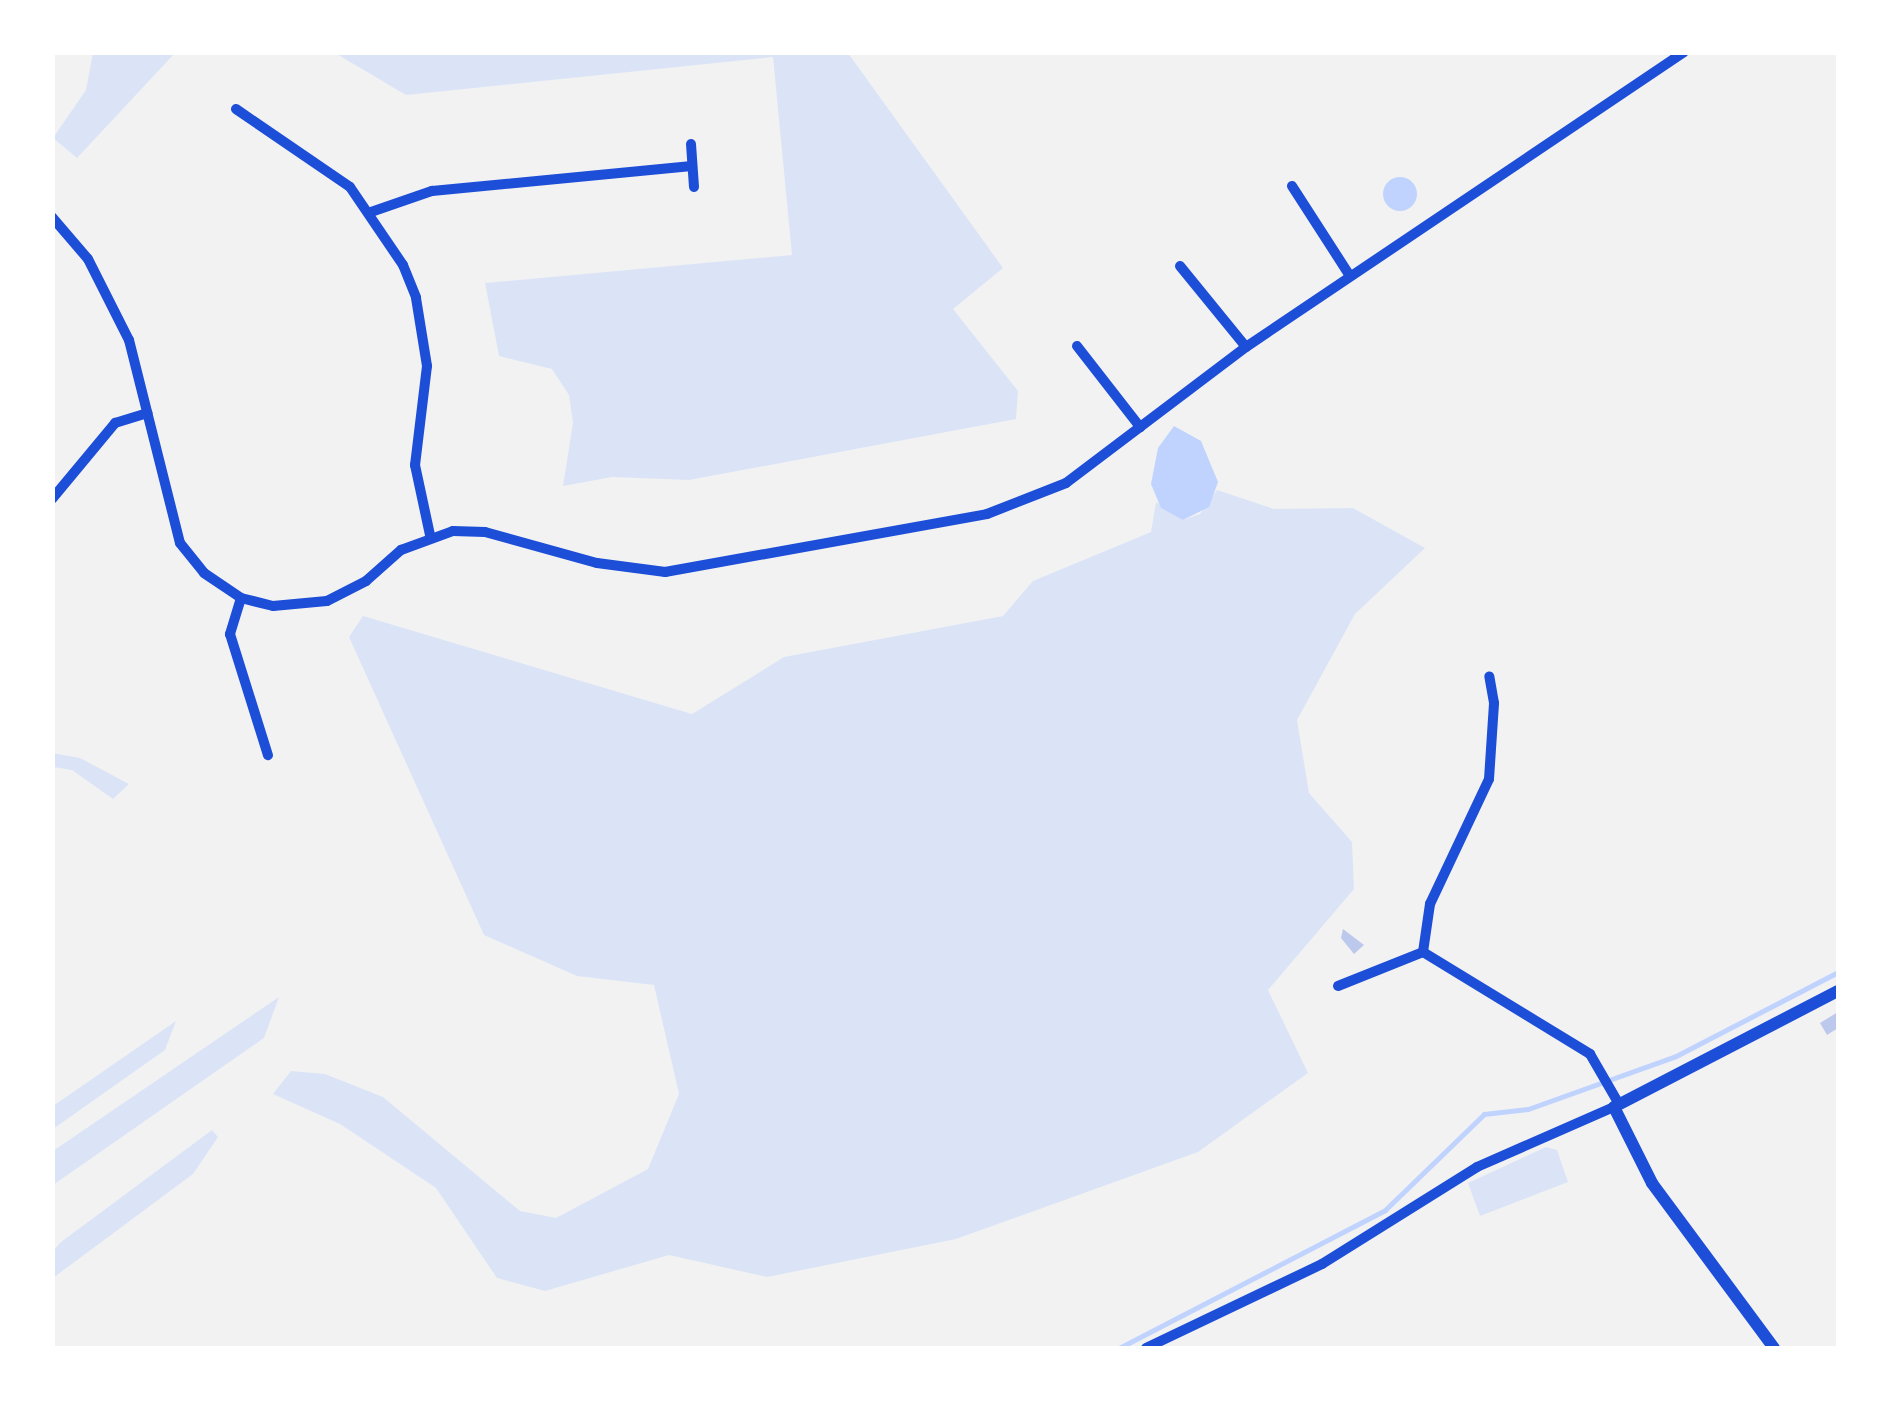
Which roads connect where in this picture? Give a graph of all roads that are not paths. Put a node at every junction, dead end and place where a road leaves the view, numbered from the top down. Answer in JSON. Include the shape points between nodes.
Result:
{"nodes":[{"id":1,"x":1684,"y":52,"type":"edge"},
{"id":2,"x":236,"y":109,"type":"dead end"},
{"id":3,"x":691,"y":144,"type":"dead end"},
{"id":4,"x":692,"y":166,"type":"junction"},
{"id":5,"x":1292,"y":186,"type":"dead end"},
{"id":6,"x":694,"y":188,"type":"dead end"},
{"id":7,"x":371,"y":212,"type":"junction"},
{"id":8,"x":52,"y":217,"type":"edge"},
{"id":9,"x":1180,"y":266,"type":"dead end"},
{"id":10,"x":1350,"y":276,"type":"junction"},
{"id":11,"x":1077,"y":346,"type":"dead end"},
{"id":12,"x":1246,"y":348,"type":"junction"},
{"id":13,"x":148,"y":414,"type":"junction"},
{"id":14,"x":1140,"y":427,"type":"junction"},
{"id":15,"x":52,"y":500,"type":"edge"},
{"id":16,"x":430,"y":535,"type":"junction"},
{"id":17,"x":241,"y":598,"type":"junction"},
{"id":18,"x":1489,"y":676,"type":"dead end"},
{"id":19,"x":268,"y":755,"type":"dead end"},
{"id":20,"x":1424,"y":952,"type":"junction"},
{"id":21,"x":1338,"y":986,"type":"dead end"},
{"id":22,"x":1838,"y":991,"type":"edge"},
{"id":23,"x":1617,"y":1105,"type":"junction"},
{"id":24,"x":1146,"y":1348,"type":"edge"},
{"id":25,"x":1774,"y":1348,"type":"edge"}],
"edges":[{"from":1,"to":10,"type":"street"},
{"from":2,"to":7,"type":"street","via":[[325,164]]},
{"from":3,"to":4,"type":"street"},
{"from":4,"to":6,"type":"street"},
{"from":4,"to":7,"type":"street","via":[[432,192]]},
{"from":5,"to":10,"type":"street"},
{"from":7,"to":16,"type":"street","via":[[403,265],[424,334],[426,394],[415,485]]},
{"from":8,"to":13,"type":"street","via":[[108,292]]},
{"from":9,"to":12,"type":"street"},
{"from":10,"to":12,"type":"street"},
{"from":11,"to":14,"type":"street"},
{"from":12,"to":14,"type":"street"},
{"from":13,"to":15,"type":"street","via":[[116,423]]},
{"from":13,"to":17,"type":"street","via":[[180,542],[204,573]]},
{"from":14,"to":16,"type":"street","via":[[1066,483],[1024,502],[704,568],[633,570],[485,532]]},
{"from":16,"to":17,"type":"street","via":[[327,601],[293,607]]},
{"from":17,"to":19,"type":"street","via":[[230,634]]},
{"from":18,"to":20,"type":"street","via":[[1489,778],[1430,904]]},
{"from":20,"to":21,"type":"street"},
{"from":20,"to":23,"type":"street","via":[[1548,1024],[1606,1073]]},
{"from":22,"to":23,"type":"street"},
{"from":23,"to":24,"type":"street","via":[[1477,1168],[1322,1264]]},
{"from":23,"to":25,"type":"street","via":[[1652,1183]]}]}
